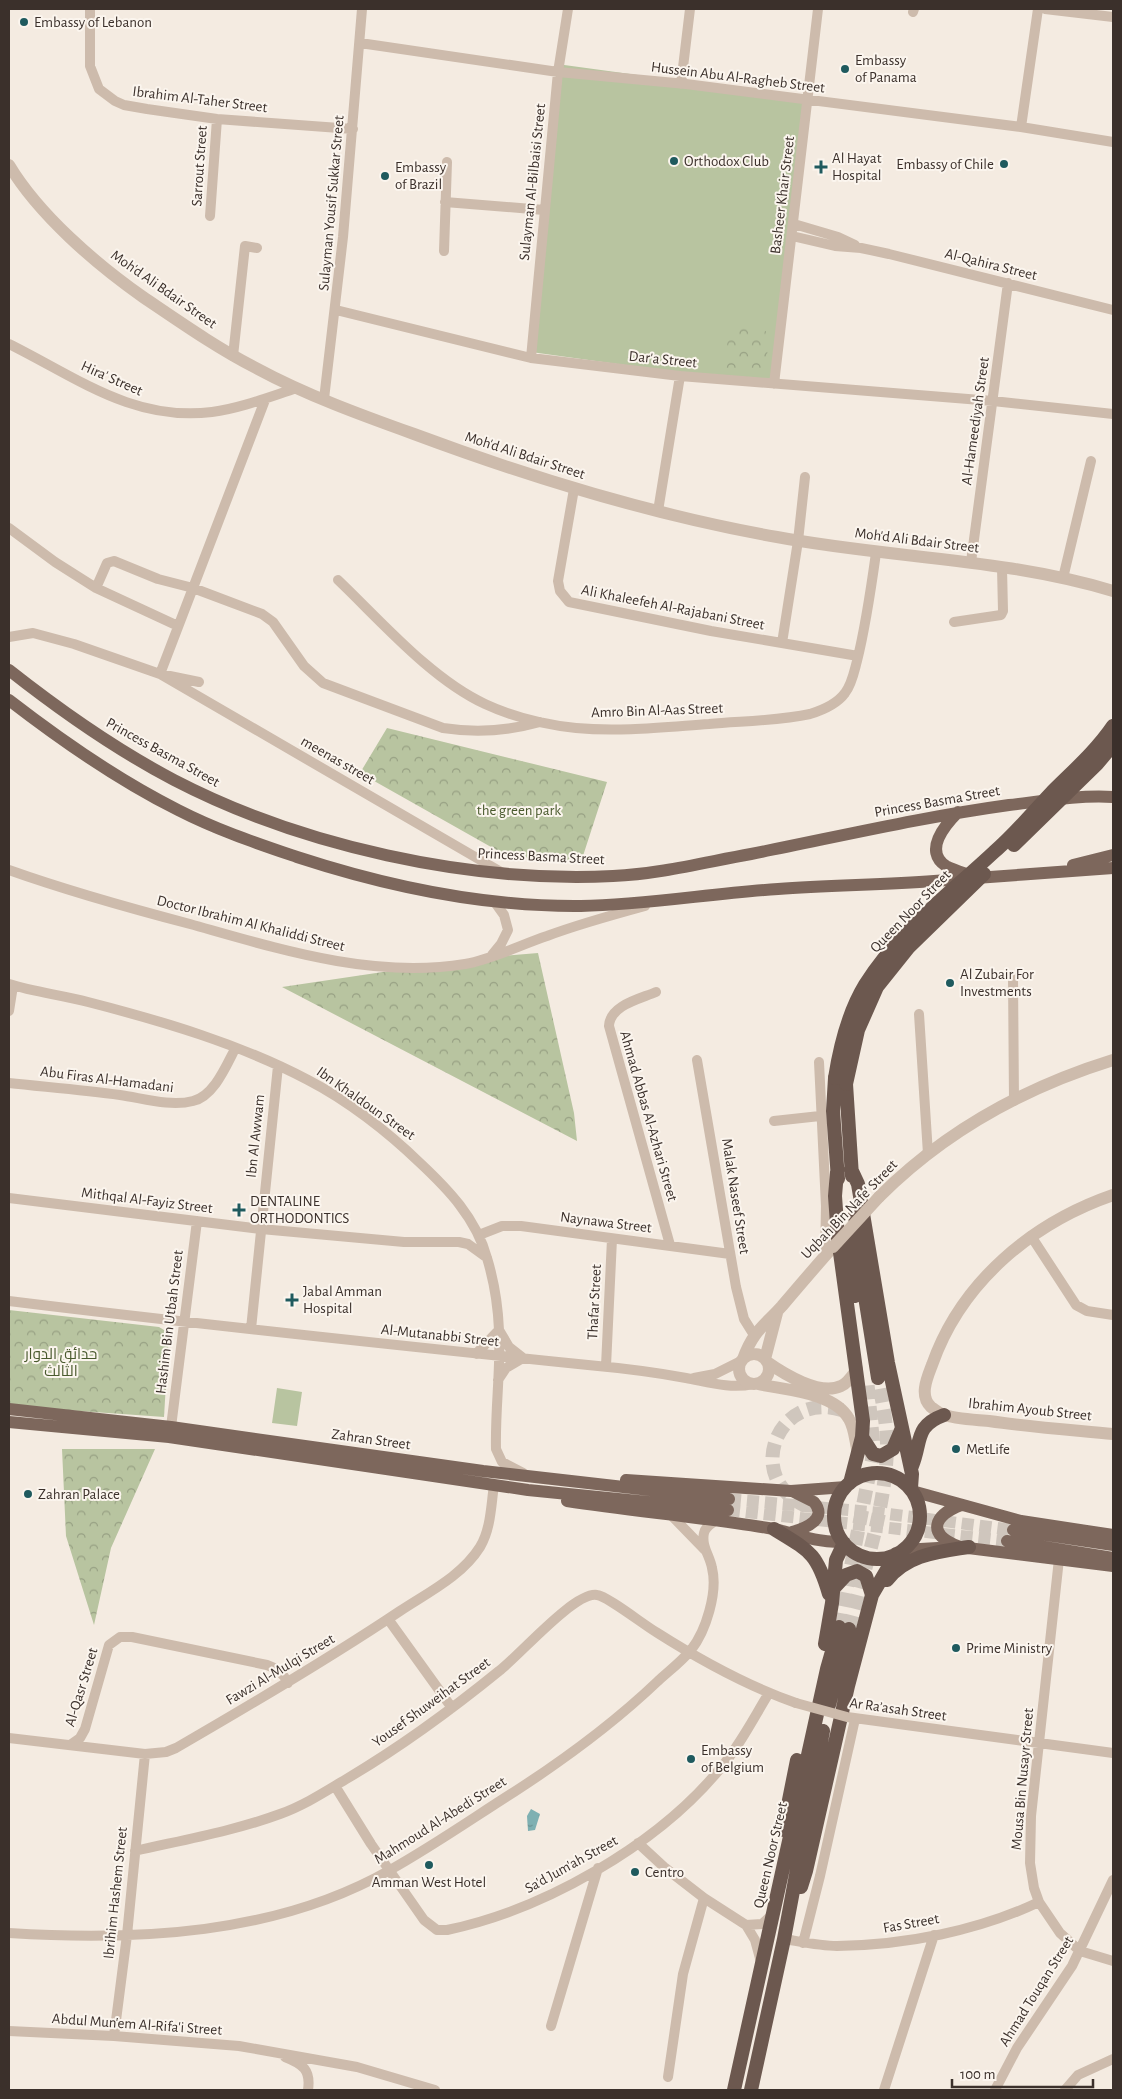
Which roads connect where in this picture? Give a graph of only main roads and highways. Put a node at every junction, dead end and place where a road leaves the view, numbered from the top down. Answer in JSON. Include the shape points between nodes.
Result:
{"nodes":[{"id":1,"x":9,"y":670,"type":"edge"},
{"id":2,"x":9,"y":700,"type":"edge"},
{"id":3,"x":1113,"y":726,"type":"edge"},
{"id":4,"x":1113,"y":745,"type":"edge"},
{"id":5,"x":1113,"y":798,"type":"edge"},
{"id":6,"x":958,"y":812,"type":"junction"},
{"id":7,"x":1113,"y":855,"type":"edge"},
{"id":8,"x":1113,"y":868,"type":"edge"},
{"id":9,"x":1036,"y":873,"type":"junction"},
{"id":10,"x":977,"y":877,"type":"junction"},
{"id":11,"x":841,"y":1081,"type":"junction"},
{"id":12,"x":851,"y":1169,"type":"junction"},
{"id":13,"x":867,"y":1375,"type":"junction"},
{"id":14,"x":9,"y":1409,"type":"edge"},
{"id":15,"x":944,"y":1415,"type":"road end"},
{"id":16,"x":9,"y":1422,"type":"edge"},
{"id":17,"x":902,"y":1428,"type":"junction"},
{"id":18,"x":862,"y":1438,"type":"junction"},
{"id":19,"x":911,"y":1469,"type":"junction"},
{"id":20,"x":561,"y":1481,"type":"junction"},
{"id":21,"x":529,"y":1483,"type":"junction"},
{"id":22,"x":848,"y":1485,"type":"junction"},
{"id":23,"x":912,"y":1489,"type":"junction"},
{"id":24,"x":791,"y":1491,"type":"junction"},
{"id":25,"x":961,"y":1505,"type":"junction"},
{"id":26,"x":774,"y":1529,"type":"junction"},
{"id":27,"x":792,"y":1532,"type":"junction"},
{"id":28,"x":1113,"y":1535,"type":"edge"},
{"id":29,"x":843,"y":1542,"type":"junction"},
{"id":30,"x":1113,"y":1545,"type":"edge"},
{"id":31,"x":963,"y":1547,"type":"junction"},
{"id":32,"x":900,"y":1552,"type":"junction"},
{"id":33,"x":1113,"y":1558,"type":"edge"},
{"id":34,"x":1113,"y":1566,"type":"edge"},
{"id":35,"x":872,"y":1595,"type":"junction"},
{"id":36,"x":832,"y":1596,"type":"junction"},
{"id":37,"x":867,"y":1612,"type":"junction"},
{"id":38,"x":778,"y":1890,"type":"junction"},
{"id":39,"x":791,"y":1902,"type":"junction"},
{"id":40,"x":734,"y":2090,"type":"edge"},
{"id":41,"x":751,"y":2090,"type":"edge"}],
"edges":[{"from":1,"to":6,"type":"main road","name":"Princess Basma Street","via":[[42,697],[114,746],[176,781],[233,808],[276,823],[356,848],[410,860],[501,872],[581,877],[632,875]]},
{"from":2,"to":10,"type":"main road","via":[[121,778],[177,810],[229,834],[359,876],[427,892],[494,901],[582,906],[759,890]]},
{"from":3,"to":11,"type":"highway","name":"Queen Noor Street","bridge":true,"via":[[1091,754],[995,851],[909,931],[876,970],[851,1014],[840,1048]]},
{"from":4,"to":11,"type":"highway","name":"Queen Noor Street","bridge":true,"via":[[1069,792],[949,906],[888,971],[863,1014]]},
{"from":5,"to":6,"type":"main road","name":"Princess Basma Street","via":[[1093,796]]},
{"from":6,"to":10,"type":"main road","via":[[938,837],[938,857],[945,865]]},
{"from":7,"to":9,"type":"main road"},
{"from":8,"to":9,"type":"main road"},
{"from":9,"to":10,"type":"main road"},
{"from":11,"to":12,"type":"highway","name":"Queen Noor Street"},
{"from":11,"to":13,"type":"highway","name":"Queen Noor Street","via":[[833,1111],[838,1246]]},
{"from":12,"to":13,"type":"highway","name":"Queen Noor Street"},
{"from":12,"to":17,"type":"highway","via":[[858,1184]]},
{"from":13,"to":18,"type":"highway"},
{"from":14,"to":21,"type":"main road","name":"Zahran Street","via":[[171,1427]]},
{"from":15,"to":19,"type":"highway","via":[[924,1428]]},
{"from":16,"to":21,"type":"main road","name":"Zahran Street","via":[[169,1437],[494,1485]]},
{"from":17,"to":18,"type":"highway","via":[[893,1449],[881,1456],[873,1454]]},
{"from":17,"to":19,"type":"highway"},
{"from":18,"to":22,"type":"highway"},
{"from":19,"to":23,"type":"highway"},
{"from":20,"to":21,"type":"main road","name":"Zahran Street"},
{"from":20,"to":21,"type":"main road","name":"Zahran Street","via":[[728,1504]]},
{"from":20,"to":24,"type":"main road","via":[[598,1478]]},
{"from":21,"to":26,"type":"main road","via":[[556,1499]]},
{"from":22,"to":23,"type":"highway","via":[[861,1476],[874,1473],[900,1479]]},
{"from":22,"to":24,"type":"main road"},
{"from":22,"to":29,"type":"highway","via":[[838,1499],[834,1513]]},
{"from":23,"to":25,"type":"main road"},
{"from":23,"to":32,"type":"highway","via":[[918,1502],[918,1529],[912,1541]]},
{"from":24,"to":27,"type":"main road","via":[[814,1502],[819,1512],[813,1523]]},
{"from":25,"to":28,"type":"main road","via":[[1022,1521]]},
{"from":25,"to":31,"type":"main road","via":[[946,1512],[937,1527],[943,1540]]},
{"from":26,"to":27,"type":"main road"},
{"from":26,"to":36,"type":"highway","via":[[816,1559]]},
{"from":27,"to":29,"type":"main road","via":[[824,1541]]},
{"from":29,"to":32,"type":"highway","via":[[853,1551],[868,1557],[886,1558]]},
{"from":29,"to":36,"type":"highway","via":[[836,1560]]},
{"from":30,"to":33,"type":"main road","via":[[1010,1536]]},
{"from":31,"to":32,"type":"main road"},
{"from":31,"to":34,"type":"main road"},
{"from":31,"to":37,"type":"highway","via":[[914,1558],[899,1567],[878,1592]]},
{"from":32,"to":35,"type":"highway"},
{"from":35,"to":36,"type":"highway","via":[[866,1576],[857,1571],[846,1575]]},
{"from":35,"to":37,"type":"highway"},
{"from":36,"to":38,"type":"highway","via":[[823,1653],[784,1824],[776,1869]]},
{"from":37,"to":39,"type":"highway","via":[[806,1871],[800,1890]]},
{"from":38,"to":39,"type":"highway","name":"Queen Noor Street","via":[[844,1628]]},
{"from":38,"to":40,"type":"highway","name":"Queen Noor Street"},
{"from":39,"to":41,"type":"highway","name":"Queen Noor Street"}]}
